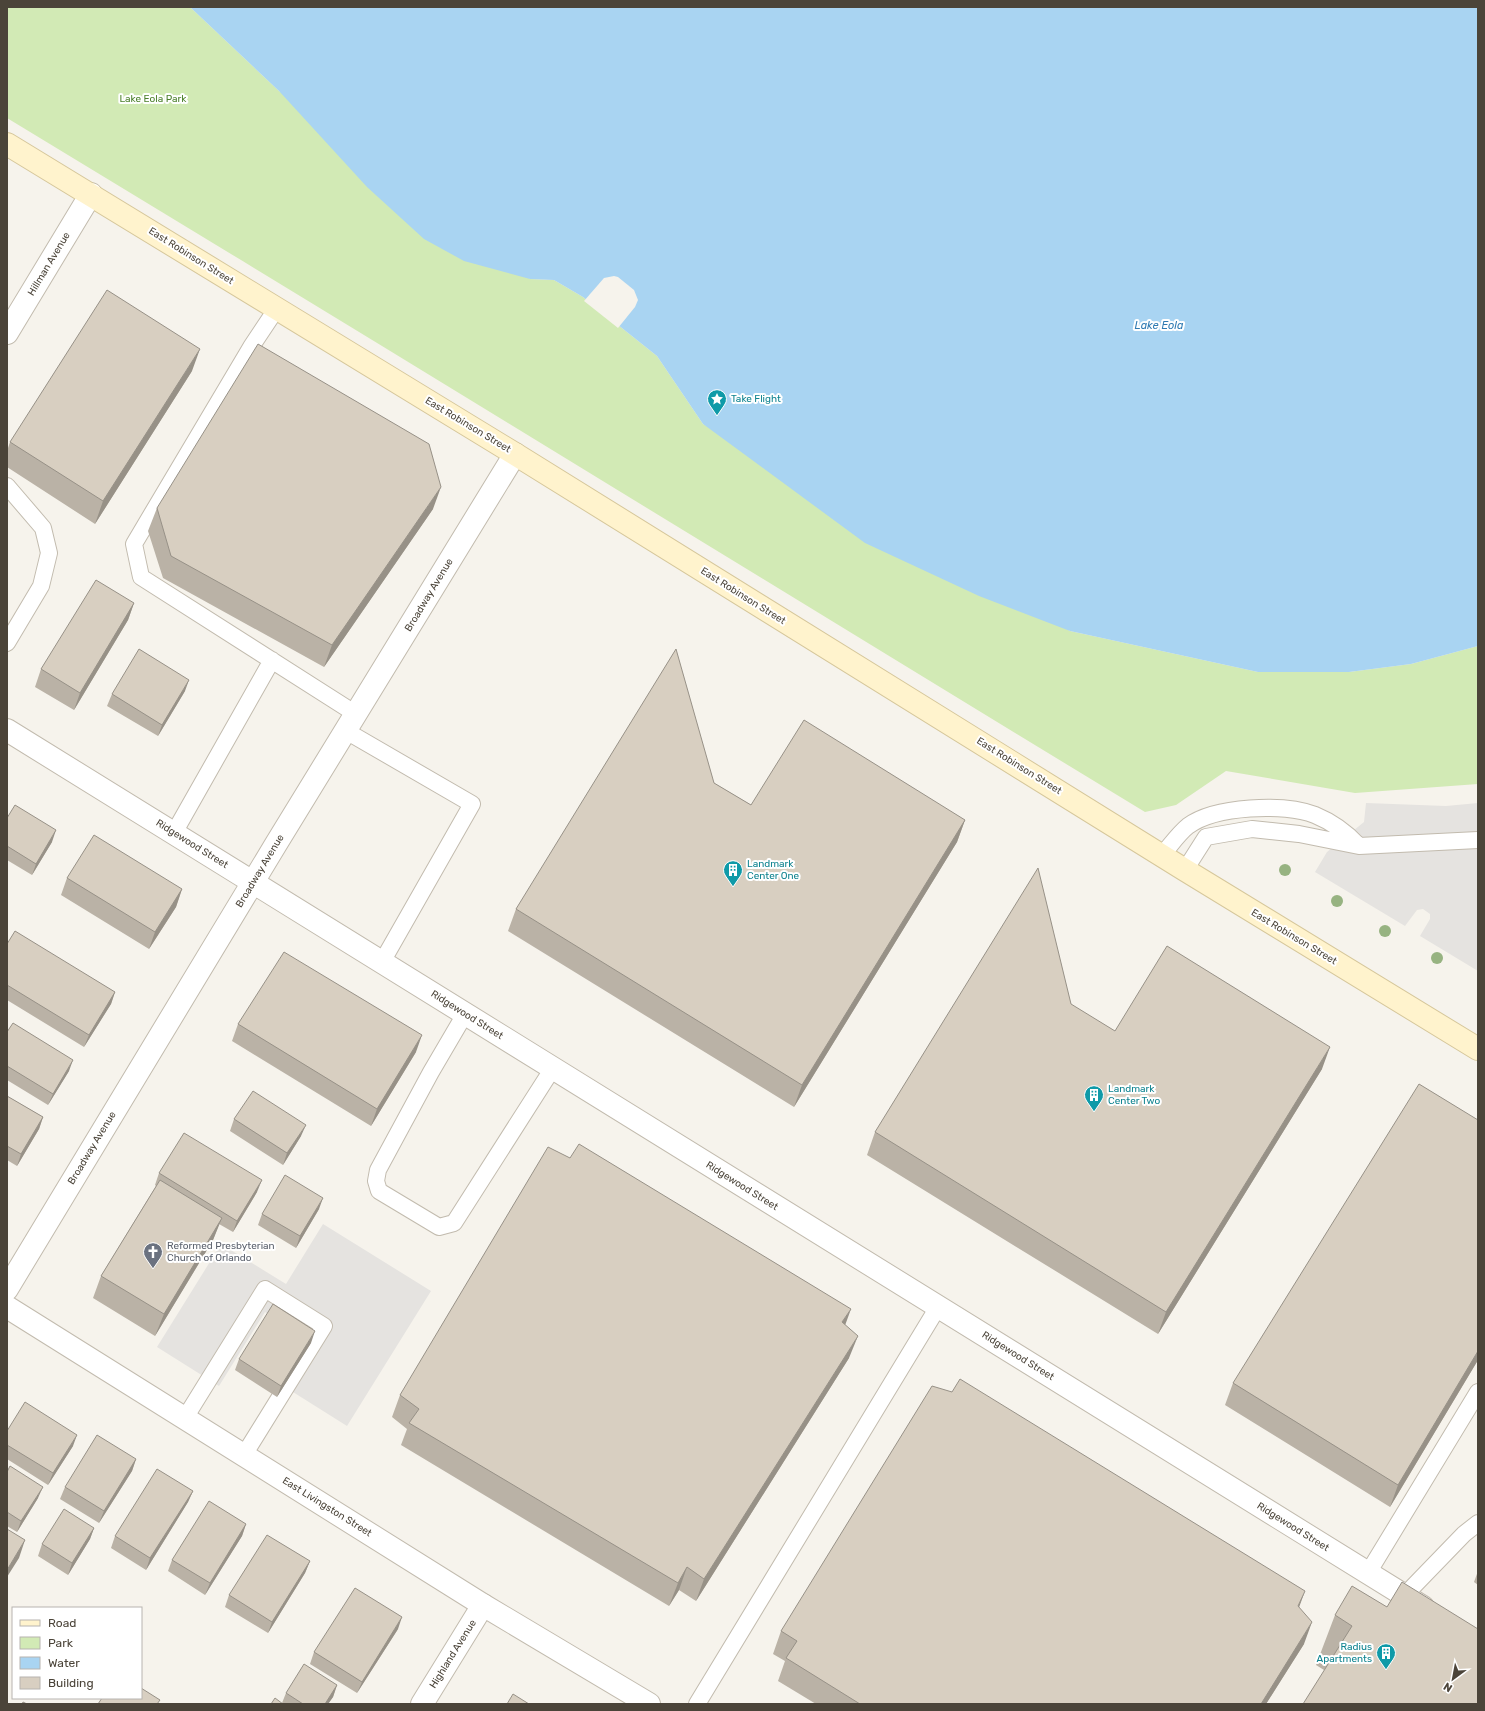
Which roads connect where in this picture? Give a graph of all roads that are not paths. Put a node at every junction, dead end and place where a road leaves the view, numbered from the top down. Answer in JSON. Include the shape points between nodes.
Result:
{"nodes":[{"id":1,"x":7,"y":144,"type":"edge"},
{"id":2,"x":91,"y":194,"type":"junction"},
{"id":3,"x":277,"y":308,"type":"junction"},
{"id":4,"x":7,"y":333,"type":"edge"},
{"id":5,"x":515,"y":454,"type":"junction"},
{"id":6,"x":9,"y":493,"type":"edge"},
{"id":7,"x":7,"y":643,"type":"edge"},
{"id":8,"x":272,"y":660,"type":"junction"},
{"id":9,"x":351,"y":723,"type":"junction"},
{"id":10,"x":7,"y":730,"type":"edge"},
{"id":11,"x":174,"y":833,"type":"junction"},
{"id":12,"x":1478,"y":840,"type":"edge"},
{"id":13,"x":1360,"y":846,"type":"junction"},
{"id":14,"x":1162,"y":855,"type":"junction"},
{"id":15,"x":1185,"y":870,"type":"junction"},
{"id":16,"x":254,"y":882,"type":"junction"},
{"id":17,"x":382,"y":962,"type":"junction"},
{"id":18,"x":465,"y":1014,"type":"junction"},
{"id":19,"x":1478,"y":1049,"type":"edge"},
{"id":20,"x":553,"y":1068,"type":"junction"},
{"id":21,"x":7,"y":1289,"type":"edge"},
{"id":22,"x":7,"y":1307,"type":"edge"},
{"id":23,"x":938,"y":1307,"type":"junction"},
{"id":24,"x":1478,"y":1392,"type":"edge"},
{"id":25,"x":185,"y":1418,"type":"junction"},
{"id":26,"x":244,"y":1455,"type":"junction"},
{"id":27,"x":1478,"y":1523,"type":"edge"},
{"id":28,"x":1368,"y":1573,"type":"junction"},
{"id":29,"x":1404,"y":1596,"type":"junction"},
{"id":30,"x":483,"y":1605,"type":"junction"},
{"id":31,"x":1431,"y":1618,"type":"edge"},
{"id":32,"x":422,"y":1704,"type":"edge"},
{"id":33,"x":649,"y":1704,"type":"edge"},
{"id":34,"x":697,"y":1704,"type":"edge"}],
"edges":[{"from":1,"to":2,"type":"main road","name":"East Robinson Street"},
{"from":2,"to":3,"type":"main road","name":"East Robinson Street"},
{"from":2,"to":4,"type":"street","name":"Hillman Avenue"},
{"from":3,"to":5,"type":"main road","name":"East Robinson Street"},
{"from":3,"to":8,"type":"lane","via":[[134,544],[141,577]]},
{"from":5,"to":9,"type":"street","name":"Broadway Avenue"},
{"from":5,"to":14,"type":"main road","name":"East Robinson Street"},
{"from":6,"to":7,"type":"lane","via":[[42,528],[48,553],[41,586]]},
{"from":8,"to":9,"type":"lane"},
{"from":8,"to":11,"type":"lane"},
{"from":9,"to":16,"type":"street","name":"Broadway Avenue"},
{"from":9,"to":17,"type":"lane","via":[[428,779],[472,804]]},
{"from":10,"to":11,"type":"street","name":"Ridgewood Street"},
{"from":11,"to":16,"type":"street","name":"Ridgewood Street"},
{"from":12,"to":13,"type":"lane"},
{"from":13,"to":14,"type":"lane","via":[[1348,834],[1314,815],[1255,807],[1217,812],[1188,826]]},
{"from":13,"to":15,"type":"lane","via":[[1299,834],[1252,830],[1206,837]]},
{"from":14,"to":15,"type":"main road","name":"East Robinson Street"},
{"from":15,"to":19,"type":"main road","name":"East Robinson Street"},
{"from":16,"to":17,"type":"street","name":"Ridgewood Street"},
{"from":16,"to":21,"type":"street","name":"Broadway Avenue"},
{"from":17,"to":18,"type":"street","name":"Ridgewood Street"},
{"from":18,"to":20,"type":"street","name":"Ridgewood Street"},
{"from":18,"to":20,"type":"lane","via":[[378,1170],[376,1181],[379,1191],[439,1226],[454,1223]]},
{"from":20,"to":23,"type":"street","name":"Ridgewood Street"},
{"from":22,"to":25,"type":"street","name":"East Livingston Street"},
{"from":23,"to":28,"type":"street","name":"Ridgewood Street"},
{"from":23,"to":34,"type":"lane"},
{"from":24,"to":28,"type":"lane"},
{"from":25,"to":26,"type":"street","name":"East Livingston Street"},
{"from":25,"to":26,"type":"lane","via":[[265,1289],[324,1326]]},
{"from":26,"to":30,"type":"street","name":"East Livingston Street"},
{"from":27,"to":29,"type":"lane","via":[[1449,1548]]},
{"from":28,"to":29,"type":"street","name":"Ridgewood Street"},
{"from":29,"to":31,"type":"street","name":"Ridgewood Street"},
{"from":30,"to":32,"type":"street","name":"Highland Avenue"},
{"from":30,"to":33,"type":"street","name":"East Livingston Street"}]}
